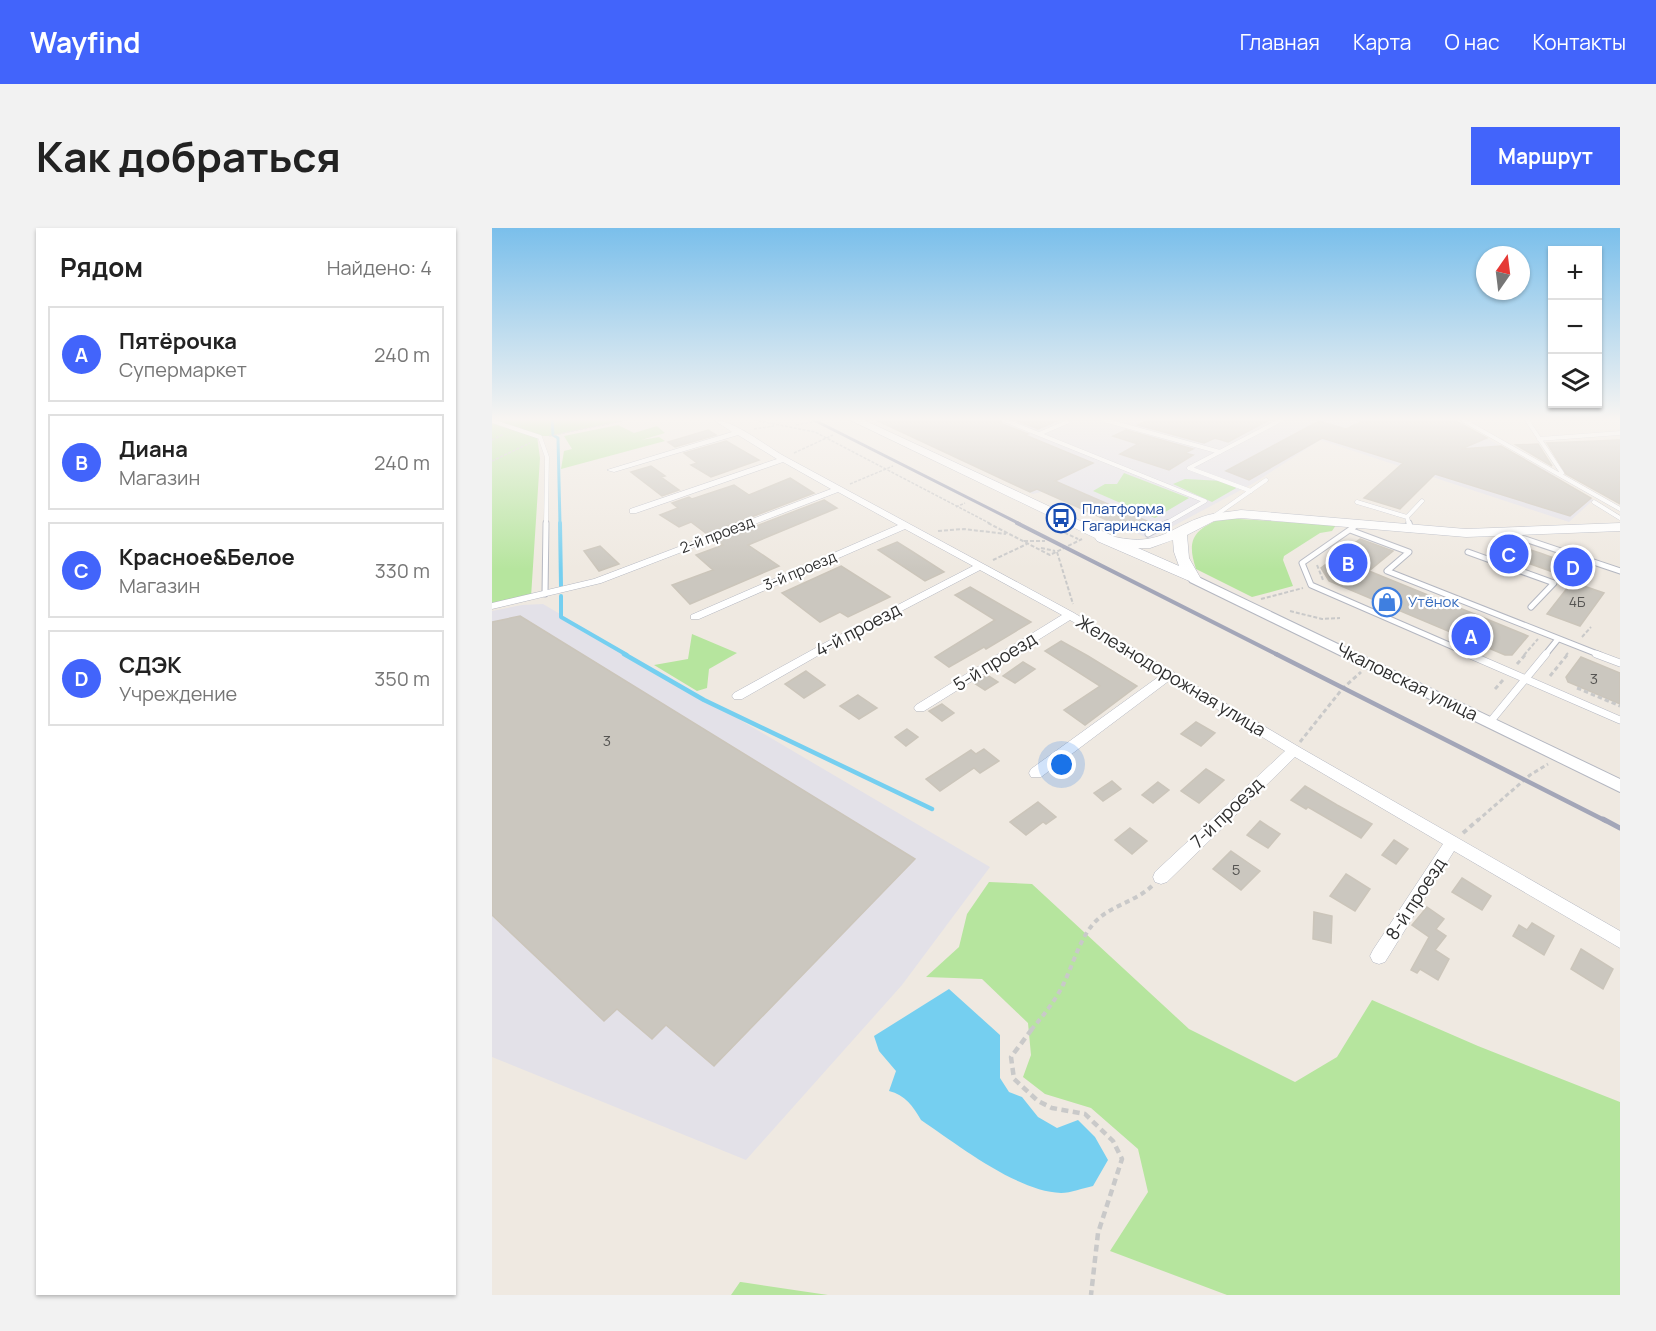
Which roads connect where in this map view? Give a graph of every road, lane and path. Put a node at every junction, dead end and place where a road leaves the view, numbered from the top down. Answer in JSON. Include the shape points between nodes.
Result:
{"nodes":[{"id":1,"x":547,"y":470,"type":"edge"},
{"id":2,"x":752,"y":470,"type":"edge"},
{"id":3,"x":803,"y":470,"type":"edge"},
{"id":4,"x":882,"y":470,"type":"edge"},
{"id":5,"x":886,"y":470,"type":"edge"},
{"id":6,"x":959,"y":470,"type":"edge"},
{"id":7,"x":1128,"y":470,"type":"edge"},
{"id":8,"x":1194,"y":470,"type":"edge"},
{"id":9,"x":1553,"y":470,"type":"edge"},
{"id":10,"x":1561,"y":470,"type":"edge"},
{"id":11,"x":1566,"y":477,"type":"junction"},
{"id":12,"x":1266,"y":480,"type":"dead end"},
{"id":13,"x":838,"y":489,"type":"junction"},
{"id":14,"x":1251,"y":491,"type":"junction"},
{"id":15,"x":1422,"y":501,"type":"dead end"},
{"id":16,"x":1357,"y":502,"type":"dead end"},
{"id":17,"x":1594,"y":502,"type":"dead end"},
{"id":18,"x":965,"y":503,"type":"dead end"},
{"id":19,"x":957,"y":507,"type":"junction"},
{"id":20,"x":1620,"y":509,"type":"edge"},
{"id":21,"x":633,"y":511,"type":"dead end"},
{"id":22,"x":1211,"y":518,"type":"junction"},
{"id":23,"x":1620,"y":518,"type":"edge"},
{"id":24,"x":1409,"y":523,"type":"junction"},
{"id":25,"x":906,"y":525,"type":"junction"},
{"id":26,"x":1354,"y":527,"type":"junction"},
{"id":27,"x":1620,"y":527,"type":"edge"},
{"id":28,"x":918,"y":532,"type":"junction"},
{"id":29,"x":1062,"y":532,"type":"dead end"},
{"id":30,"x":1181,"y":533,"type":"junction"},
{"id":31,"x":1507,"y":533,"type":"junction"},
{"id":32,"x":1008,"y":534,"type":"junction"},
{"id":33,"x":1056,"y":535,"type":"dead end"},
{"id":34,"x":1019,"y":540,"type":"junction"},
{"id":35,"x":1045,"y":540,"type":"dead end"},
{"id":36,"x":1078,"y":541,"type":"dead end"},
{"id":37,"x":1027,"y":544,"type":"junction"},
{"id":38,"x":1151,"y":548,"type":"junction"},
{"id":39,"x":1057,"y":552,"type":"junction"},
{"id":40,"x":1468,"y":552,"type":"dead end"},
{"id":41,"x":1180,"y":553,"type":"junction"},
{"id":42,"x":1325,"y":559,"type":"dead end"},
{"id":43,"x":979,"y":567,"type":"junction"},
{"id":44,"x":1620,"y":571,"type":"edge"},
{"id":45,"x":1194,"y":579,"type":"junction"},
{"id":46,"x":1311,"y":585,"type":"junction"},
{"id":47,"x":545,"y":594,"type":"junction"},
{"id":48,"x":1260,"y":599,"type":"dead end"},
{"id":49,"x":492,"y":606,"type":"edge"},
{"id":50,"x":1531,"y":607,"type":"dead end"},
{"id":51,"x":1070,"y":615,"type":"junction"},
{"id":52,"x":695,"y":617,"type":"dead end"},
{"id":53,"x":1340,"y":618,"type":"dead end"},
{"id":54,"x":1322,"y":619,"type":"dead end"},
{"id":55,"x":1543,"y":633,"type":"junction"},
{"id":56,"x":1558,"y":639,"type":"junction"},
{"id":57,"x":1574,"y":645,"type":"junction"},
{"id":58,"x":1518,"y":663,"type":"junction"},
{"id":59,"x":1620,"y":663,"type":"edge"},
{"id":60,"x":1534,"y":670,"type":"junction"},
{"id":61,"x":1510,"y":672,"type":"junction"},
{"id":62,"x":1169,"y":675,"type":"junction"},
{"id":63,"x":1526,"y":679,"type":"junction"},
{"id":64,"x":1352,"y":680,"type":"dead end"},
{"id":65,"x":1570,"y":685,"type":"dead end"},
{"id":66,"x":1495,"y":689,"type":"dead end"},
{"id":67,"x":738,"y":696,"type":"dead end"},
{"id":68,"x":1620,"y":706,"type":"edge"},
{"id":69,"x":920,"y":708,"type":"dead end"},
{"id":70,"x":1620,"y":720,"type":"edge"},
{"id":71,"x":1490,"y":722,"type":"junction"},
{"id":72,"x":1294,"y":750,"type":"junction"},
{"id":73,"x":1536,"y":771,"type":"dead end"},
{"id":74,"x":1036,"y":773,"type":"dead end"},
{"id":75,"x":1620,"y":786,"type":"edge"},
{"id":76,"x":1452,"y":842,"type":"junction"},
{"id":77,"x":1161,"y":877,"type":"joint"},
{"id":78,"x":1620,"y":940,"type":"edge"},
{"id":79,"x":1379,"y":956,"type":"dead end"},
{"id":80,"x":1091,"y":1295,"type":"edge"}],
"edges":[{"from":1,"to":47,"type":"lane"},
{"from":2,"to":21,"type":"street"},
{"from":3,"to":13,"type":"street","name":"Железнодорожная улица"},
{"from":4,"to":13,"type":"path"},
{"from":5,"to":19,"type":"path"},
{"from":6,"to":38,"type":"main road","via":[[1102,538]]},
{"from":7,"to":38,"type":"lane","via":[[1205,501]]},
{"from":8,"to":14,"type":"lane"},
{"from":9,"to":11,"type":"lane"},
{"from":10,"to":11,"type":"lane"},
{"from":11,"to":20,"type":"lane"},
{"from":12,"to":14,"type":"lane"},
{"from":13,"to":25,"type":"street","name":"Железнодорожная улица"},
{"from":13,"to":47,"type":"street","name":"2-й проезд","via":[[597,581]]},
{"from":14,"to":22,"type":"lane"},
{"from":15,"to":24,"type":"lane"},
{"from":16,"to":24,"type":"lane"},
{"from":17,"to":23,"type":"lane"},
{"from":18,"to":19,"type":"path"},
{"from":19,"to":32,"type":"path"},
{"from":22,"to":26,"type":"main road","via":[[1264,514]]},
{"from":22,"to":30,"type":"main road"},
{"from":24,"to":26,"type":"main road"},
{"from":24,"to":31,"type":"main road"},
{"from":25,"to":28,"type":"street","name":"Железнодорожная улица"},
{"from":25,"to":52,"type":"street","name":"3-й проезд"},
{"from":26,"to":46,"type":"lane","via":[[1302,563]]},
{"from":26,"to":55,"type":"lane","via":[[1409,552],[1387,571]]},
{"from":27,"to":31,"type":"main road"},
{"from":28,"to":32,"type":"path","via":[[964,529]]},
{"from":28,"to":43,"type":"street","name":"Железнодорожная улица"},
{"from":29,"to":33,"type":"path"},
{"from":30,"to":38,"type":"main road"},
{"from":30,"to":41,"type":"main road"},
{"from":31,"to":44,"type":"lane"},
{"from":32,"to":34,"type":"path"},
{"from":34,"to":35,"type":"path"},
{"from":34,"to":37,"type":"path"},
{"from":36,"to":39,"type":"path"},
{"from":37,"to":39,"type":"path"},
{"from":37,"to":43,"type":"path"},
{"from":38,"to":41,"type":"main road","via":[[1168,563]]},
{"from":38,"to":45,"type":"main road"},
{"from":39,"to":51,"type":"path","via":[[1074,603]]},
{"from":40,"to":50,"type":"lane","via":[[1554,583]]},
{"from":41,"to":45,"type":"main road"},
{"from":42,"to":46,"type":"path","via":[[1316,565],[1325,583]]},
{"from":43,"to":51,"type":"street","name":"Железнодорожная улица"},
{"from":43,"to":67,"type":"street","name":"4-й проезд"},
{"from":45,"to":71,"type":"street","name":"Чкаловская улица"},
{"from":46,"to":48,"type":"path"},
{"from":46,"to":61,"type":"lane"},
{"from":47,"to":49,"type":"street","name":"2-й проезд"},
{"from":51,"to":62,"type":"street","name":"Железнодорожная улица"},
{"from":51,"to":69,"type":"street","name":"5-й проезд"},
{"from":53,"to":54,"type":"path"},
{"from":55,"to":56,"type":"lane"},
{"from":55,"to":58,"type":"path"},
{"from":56,"to":57,"type":"lane"},
{"from":56,"to":60,"type":"lane"},
{"from":57,"to":59,"type":"lane"},
{"from":57,"to":60,"type":"path","via":[[1550,676]]},
{"from":58,"to":60,"type":"path"},
{"from":58,"to":61,"type":"path"},
{"from":60,"to":63,"type":"lane"},
{"from":61,"to":63,"type":"lane"},
{"from":61,"to":66,"type":"path"},
{"from":62,"to":72,"type":"street","name":"Железнодорожная улица"},
{"from":62,"to":74,"type":"street"},
{"from":63,"to":70,"type":"lane"},
{"from":63,"to":71,"type":"lane"},
{"from":64,"to":72,"type":"path"},
{"from":65,"to":68,"type":"path"},
{"from":71,"to":75,"type":"street","name":"Чкаловская улица"},
{"from":72,"to":76,"type":"street","name":"Железнодорожная улица"},
{"from":72,"to":77,"type":"street","name":"7-й проезд"},
{"from":73,"to":76,"type":"path"},
{"from":76,"to":78,"type":"street","name":"Железнодорожная улица"},
{"from":76,"to":79,"type":"street","name":"8-й проезд"},
{"from":77,"to":80,"type":"path","via":[[1132,902],[1109,911],[1094,923],[1059,992],[1011,1057],[1014,1079],[1045,1105],[1085,1114],[1113,1141],[1122,1159],[1098,1233]]}]}
